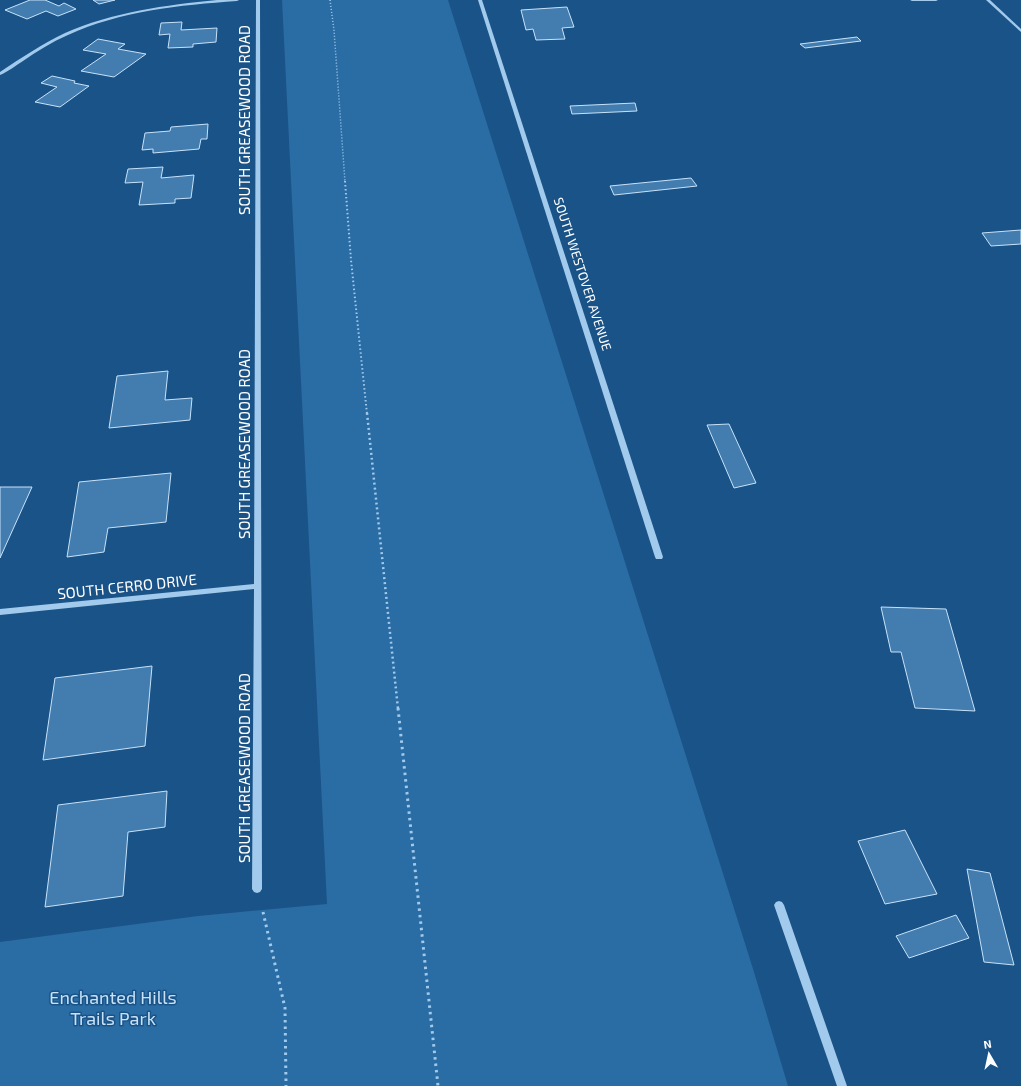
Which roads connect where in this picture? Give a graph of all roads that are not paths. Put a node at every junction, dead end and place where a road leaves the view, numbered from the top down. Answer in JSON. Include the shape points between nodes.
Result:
{"nodes":[{"id":1,"x":237,"y":0,"type":"edge"},
{"id":2,"x":258,"y":0,"type":"edge"},
{"id":3,"x":480,"y":0,"type":"edge"},
{"id":4,"x":912,"y":0,"type":"edge"},
{"id":5,"x":936,"y":0,"type":"edge"},
{"id":6,"x":988,"y":0,"type":"edge"},
{"id":7,"x":1021,"y":30,"type":"edge"},
{"id":8,"x":0,"y":74,"type":"edge"},
{"id":9,"x":659,"y":557,"type":"dead end"},
{"id":10,"x":257,"y":586,"type":"junction"},
{"id":11,"x":0,"y":612,"type":"edge"},
{"id":12,"x":257,"y":889,"type":"road end"},
{"id":13,"x":779,"y":905,"type":"dead end"},
{"id":14,"x":842,"y":1086,"type":"edge"}],
"edges":[{"from":1,"to":8,"type":"street","via":[[168,6],[120,16],[76,30],[47,44]]},
{"from":2,"to":10,"type":"street","name":"SOUTH GREASEWOOD ROAD"},
{"from":3,"to":9,"type":"street","name":"SOUTH WESTOVER AVENUE"},
{"from":4,"to":5,"type":"street"},
{"from":6,"to":7,"type":"street"},
{"from":10,"to":11,"type":"street","name":"SOUTH CERRO DRIVE"},
{"from":10,"to":12,"type":"street","name":"SOUTH GREASEWOOD ROAD"},
{"from":13,"to":14,"type":"street"}]}
